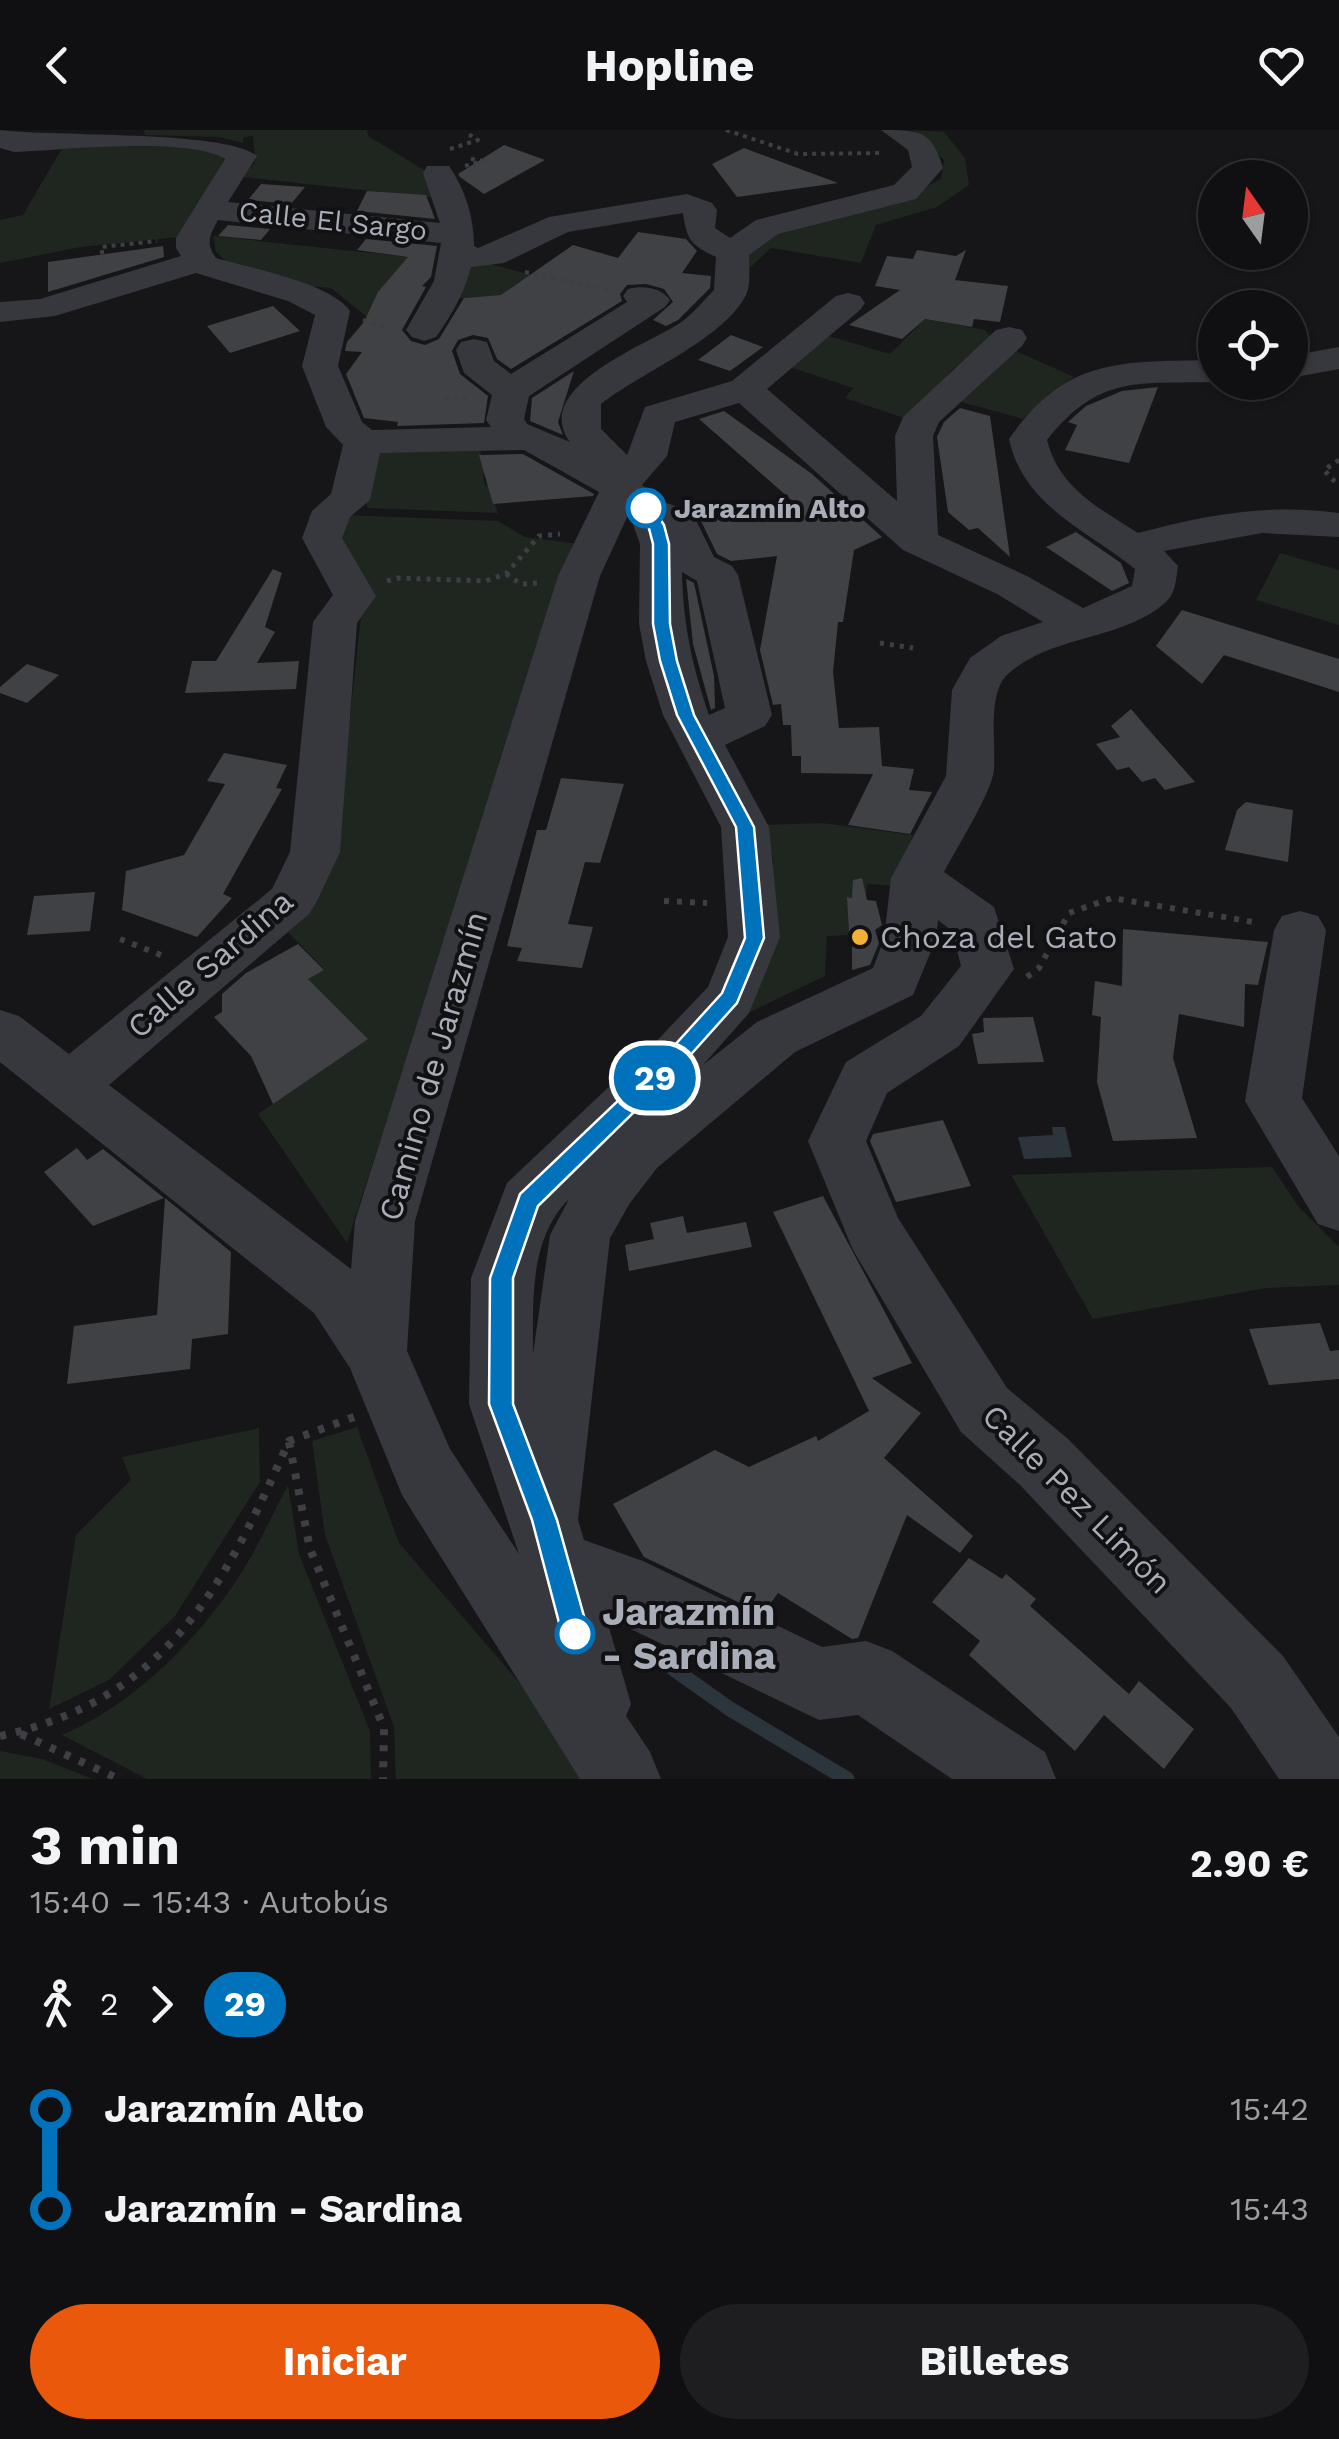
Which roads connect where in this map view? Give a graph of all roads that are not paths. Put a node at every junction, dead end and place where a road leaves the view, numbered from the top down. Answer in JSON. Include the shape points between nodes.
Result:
{"nodes":[{"id":1,"x":0,"y":138,"type":"edge"},
{"id":2,"x":909,"y":138,"type":"edge"},
{"id":3,"x":438,"y":173,"type":"dead end"},
{"id":4,"x":200,"y":236,"type":"junction"},
{"id":5,"x":458,"y":243,"type":"junction"},
{"id":6,"x":733,"y":252,"type":"junction"},
{"id":7,"x":848,"y":303,"type":"dead end"},
{"id":8,"x":714,"y":310,"type":"junction"},
{"id":9,"x":0,"y":312,"type":"edge"},
{"id":10,"x":424,"y":330,"type":"road end"},
{"id":11,"x":1009,"y":338,"type":"dead end"},
{"id":12,"x":474,"y":350,"type":"dead end"},
{"id":13,"x":1339,"y":358,"type":"edge"},
{"id":14,"x":1308,"y":364,"type":"edge"},
{"id":15,"x":1198,"y":373,"type":"edge"},
{"id":16,"x":745,"y":389,"type":"junction"},
{"id":17,"x":493,"y":396,"type":"junction"},
{"id":18,"x":527,"y":438,"type":"junction"},
{"id":19,"x":363,"y":442,"type":"junction"},
{"id":20,"x":630,"y":491,"type":"junction"},
{"id":21,"x":1339,"y":524,"type":"edge"},
{"id":22,"x":918,"y":541,"type":"junction"},
{"id":23,"x":1136,"y":546,"type":"junction"},
{"id":24,"x":1076,"y":622,"type":"junction"},
{"id":25,"x":699,"y":738,"type":"junction"},
{"id":26,"x":916,"y":878,"type":"junction"},
{"id":27,"x":1300,"y":930,"type":"road end"},
{"id":28,"x":0,"y":1031,"type":"edge"},
{"id":29,"x":68,"y":1086,"type":"junction"},
{"id":30,"x":1339,"y":1206,"type":"edge"},
{"id":31,"x":386,"y":1376,"type":"junction"},
{"id":32,"x":550,"y":1543,"type":"junction"},
{"id":33,"x":614,"y":1764,"type":"edge"},
{"id":34,"x":1018,"y":1779,"type":"edge"},
{"id":35,"x":1323,"y":1779,"type":"edge"}],
"edges":[{"from":1,"to":4,"type":"street","via":[[219,142],[242,156]]},
{"from":2,"to":6,"type":"street","via":[[928,168],[906,192],[766,227]]},
{"from":3,"to":5,"type":"street","via":[[452,196]]},
{"from":4,"to":5,"type":"street","name":"Calle El Sargo"},
{"from":4,"to":9,"type":"street","via":[[43,309]]},
{"from":4,"to":19,"type":"street","via":[[333,311],[320,366],[346,427]]},
{"from":5,"to":6,"type":"street","name":"Calle El Sargo","via":[[476,258],[492,256],[560,224],[687,203],[702,210],[698,230]]},
{"from":5,"to":10,"type":"street","via":[[443,299]]},
{"from":6,"to":8,"type":"street","via":[[731,292]]},
{"from":7,"to":16,"type":"street"},
{"from":8,"to":17,"type":"street","via":[[647,298],[608,332]]},
{"from":8,"to":20,"type":"street","via":[[582,401],[582,432]]},
{"from":11,"to":22,"type":"street","via":[[922,417],[914,436]]},
{"from":12,"to":17,"type":"street"},
{"from":13,"to":14,"type":"street"},
{"from":15,"to":23,"type":"street","via":[[1109,378],[1083,386],[1059,402],[1028,440],[1030,460],[1050,487]]},
{"from":16,"to":20,"type":"street","name":"Camino de Jarazmín","via":[[658,416]]},
{"from":16,"to":22,"type":"street"},
{"from":17,"to":18,"type":"street","via":[[514,432]]},
{"from":18,"to":19,"type":"street"},
{"from":18,"to":20,"type":"street"},
{"from":19,"to":29,"type":"street","name":"Calle Sardina","via":[[350,500],[332,511],[322,538],[355,596],[335,622],[314,852],[292,901]]},
{"from":20,"to":25,"type":"street","via":[[656,525],[668,661]]},
{"from":20,"to":25,"type":"street","via":[[678,521],[696,564],[717,575],[749,716]]},
{"from":20,"to":31,"type":"street","name":"Camino de Jarazmín","via":[[579,576],[385,1221]]},
{"from":21,"to":23,"type":"street","via":[[1268,519]]},
{"from":22,"to":24,"type":"street"},
{"from":23,"to":24,"type":"street","via":[[1157,566],[1152,592],[1126,608]]},
{"from":24,"to":26,"type":"street","via":[[1017,646],[986,668],[975,690],[970,776]]},
{"from":25,"to":32,"type":"street","via":[[745,827],[754,938],[730,998],[528,1200],[502,1278],[501,1404]]},
{"from":26,"to":32,"type":"street","via":[[910,938],[894,981],[776,1037],[637,1150],[580,1234]]},
{"from":26,"to":35,"type":"street","name":"Calle Pez Limón","via":[[976,921],[988,969],[940,1031],[866,1078],[837,1140],[874,1232],[984,1410],[1044,1462],[1258,1682]]},
{"from":27,"to":30,"type":"street","via":[[1273,1101]]},
{"from":28,"to":29,"type":"street"},
{"from":29,"to":31,"type":"street","via":[[336,1294]]},
{"from":31,"to":33,"type":"street","name":"Camino de Jarazmín","via":[[426,1472]]},
{"from":32,"to":33,"type":"street"},
{"from":32,"to":34,"type":"street","via":[[618,1586],[819,1684],[866,1678]]}]}
